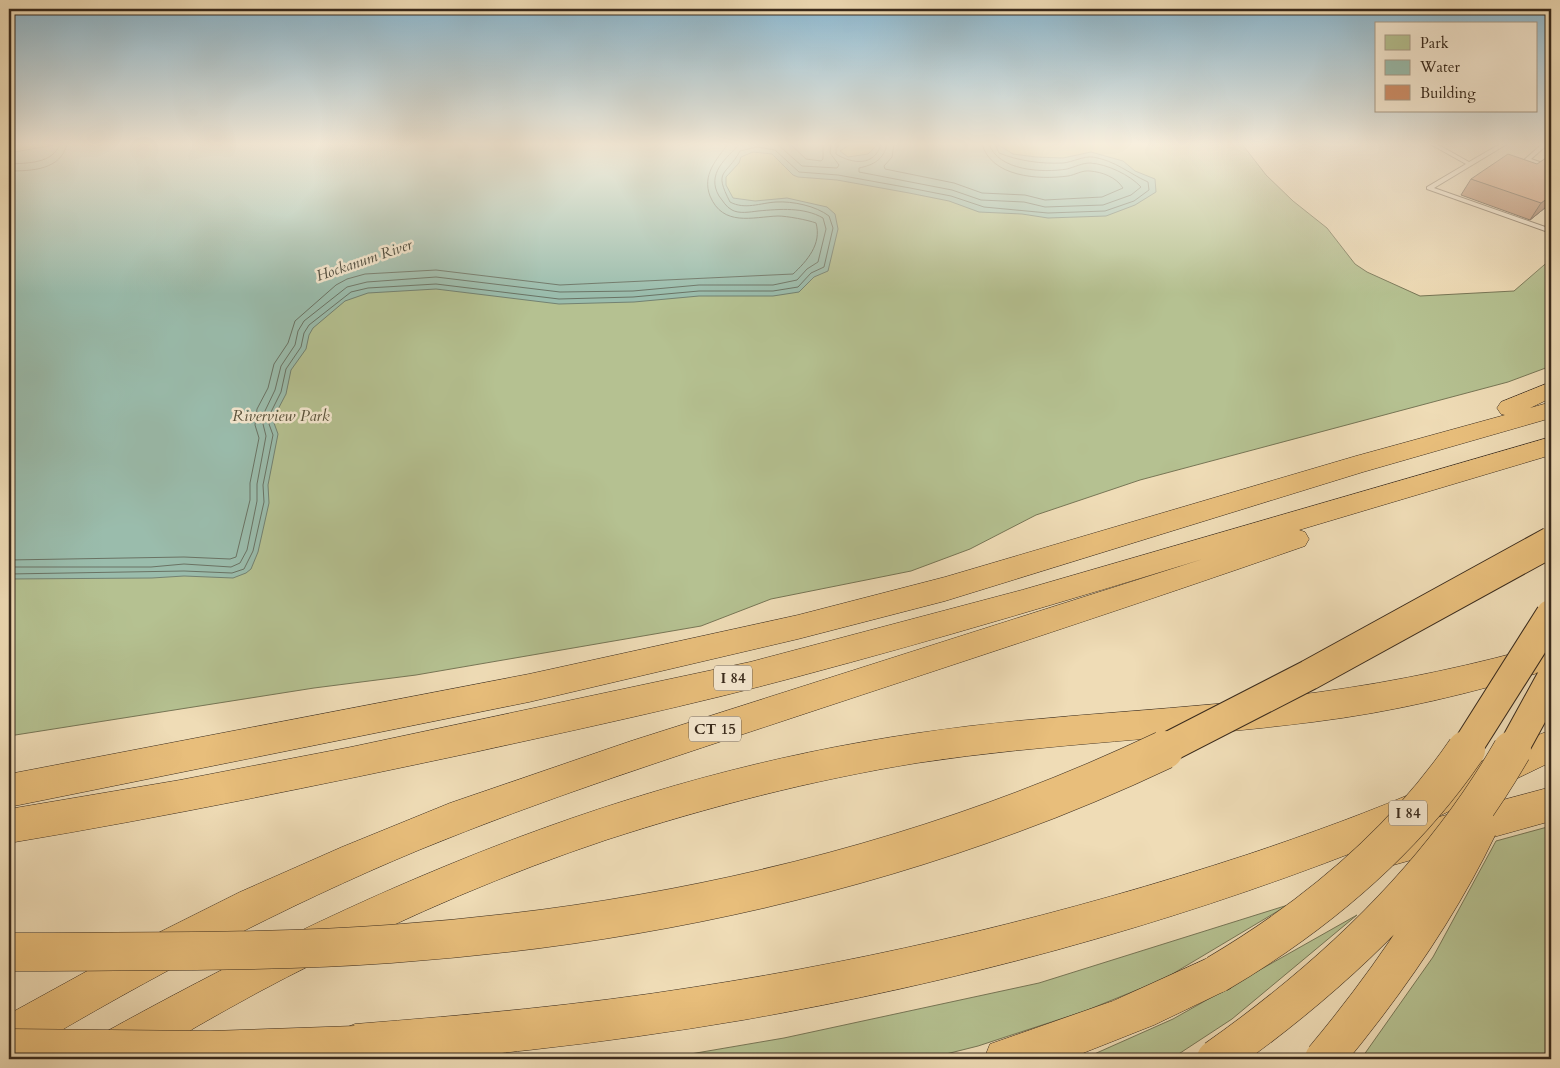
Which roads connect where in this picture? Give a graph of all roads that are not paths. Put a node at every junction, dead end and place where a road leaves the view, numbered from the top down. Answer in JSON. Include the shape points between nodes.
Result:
{"nodes":[{"id":1,"x":1446,"y":194,"type":"edge"},
{"id":2,"x":1551,"y":231,"type":"edge"},
{"id":3,"x":1551,"y":389,"type":"edge"},
{"id":4,"x":1551,"y":410,"type":"edge"},
{"id":5,"x":1551,"y":446,"type":"edge"},
{"id":6,"x":1356,"y":466,"type":"junction"},
{"id":7,"x":1444,"y":476,"type":"junction"},
{"id":8,"x":1551,"y":542,"type":"edge"},
{"id":9,"x":1551,"y":615,"type":"edge"},
{"id":10,"x":1551,"y":656,"type":"edge"},
{"id":11,"x":1551,"y":680,"type":"edge"},
{"id":12,"x":1551,"y":745,"type":"edge"},
{"id":13,"x":9,"y":791,"type":"edge"},
{"id":14,"x":1488,"y":791,"type":"junction"},
{"id":15,"x":1551,"y":804,"type":"edge"},
{"id":16,"x":9,"y":826,"type":"edge"},
{"id":17,"x":1259,"y":869,"type":"junction"},
{"id":18,"x":9,"y":952,"type":"edge"},
{"id":19,"x":9,"y":1037,"type":"edge"},
{"id":20,"x":9,"y":1048,"type":"edge"},
{"id":21,"x":98,"y":1059,"type":"edge"},
{"id":22,"x":1005,"y":1059,"type":"edge"},
{"id":23,"x":1216,"y":1059,"type":"edge"},
{"id":24,"x":1324,"y":1059,"type":"edge"}],
"edges":[{"from":1,"to":2,"type":"lane"},
{"from":3,"to":6,"type":"highway","via":[[1502,410],[1394,446]]},
{"from":4,"to":6,"type":"highway"},
{"from":5,"to":7,"type":"highway","number":"I 84"},
{"from":6,"to":13,"type":"highway","via":[[998,574],[788,630],[529,688]]},
{"from":7,"to":16,"type":"highway","number":"I 84","via":[[840,653],[604,709],[363,760],[207,792]]},
{"from":7,"to":19,"type":"highway","number":"CT 15","via":[[1333,526],[667,745],[437,826],[292,888],[189,938],[74,998]]},
{"from":8,"to":18,"type":"highway","bridge":true,"via":[[1247,708],[1118,772],[984,825],[839,869],[632,915],[468,938],[326,948]]},
{"from":9,"to":22,"type":"highway","bridge":true,"via":[[1464,753],[1395,840],[1318,909],[1217,974],[1136,1013]]},
{"from":10,"to":21,"type":"highway","via":[[1483,676],[1351,703],[911,749],[809,768],[667,804],[553,840],[287,954]]},
{"from":11,"to":14,"type":"highway","bridge":true},
{"from":12,"to":17,"type":"highway","number":"I 84","via":[[1417,809]]},
{"from":14,"to":23,"type":"highway","bridge":true,"via":[[1430,868],[1364,939],[1303,995]]},
{"from":14,"to":24,"type":"highway","bridge":true,"via":[[1471,843],[1420,931],[1379,991]]},
{"from":15,"to":17,"type":"highway","via":[[1395,848]]},
{"from":17,"to":20,"type":"highway","number":"I 84","bridge":true,"via":[[1059,931],[902,970],[686,1011],[467,1037],[355,1046],[210,1050]]}]}
